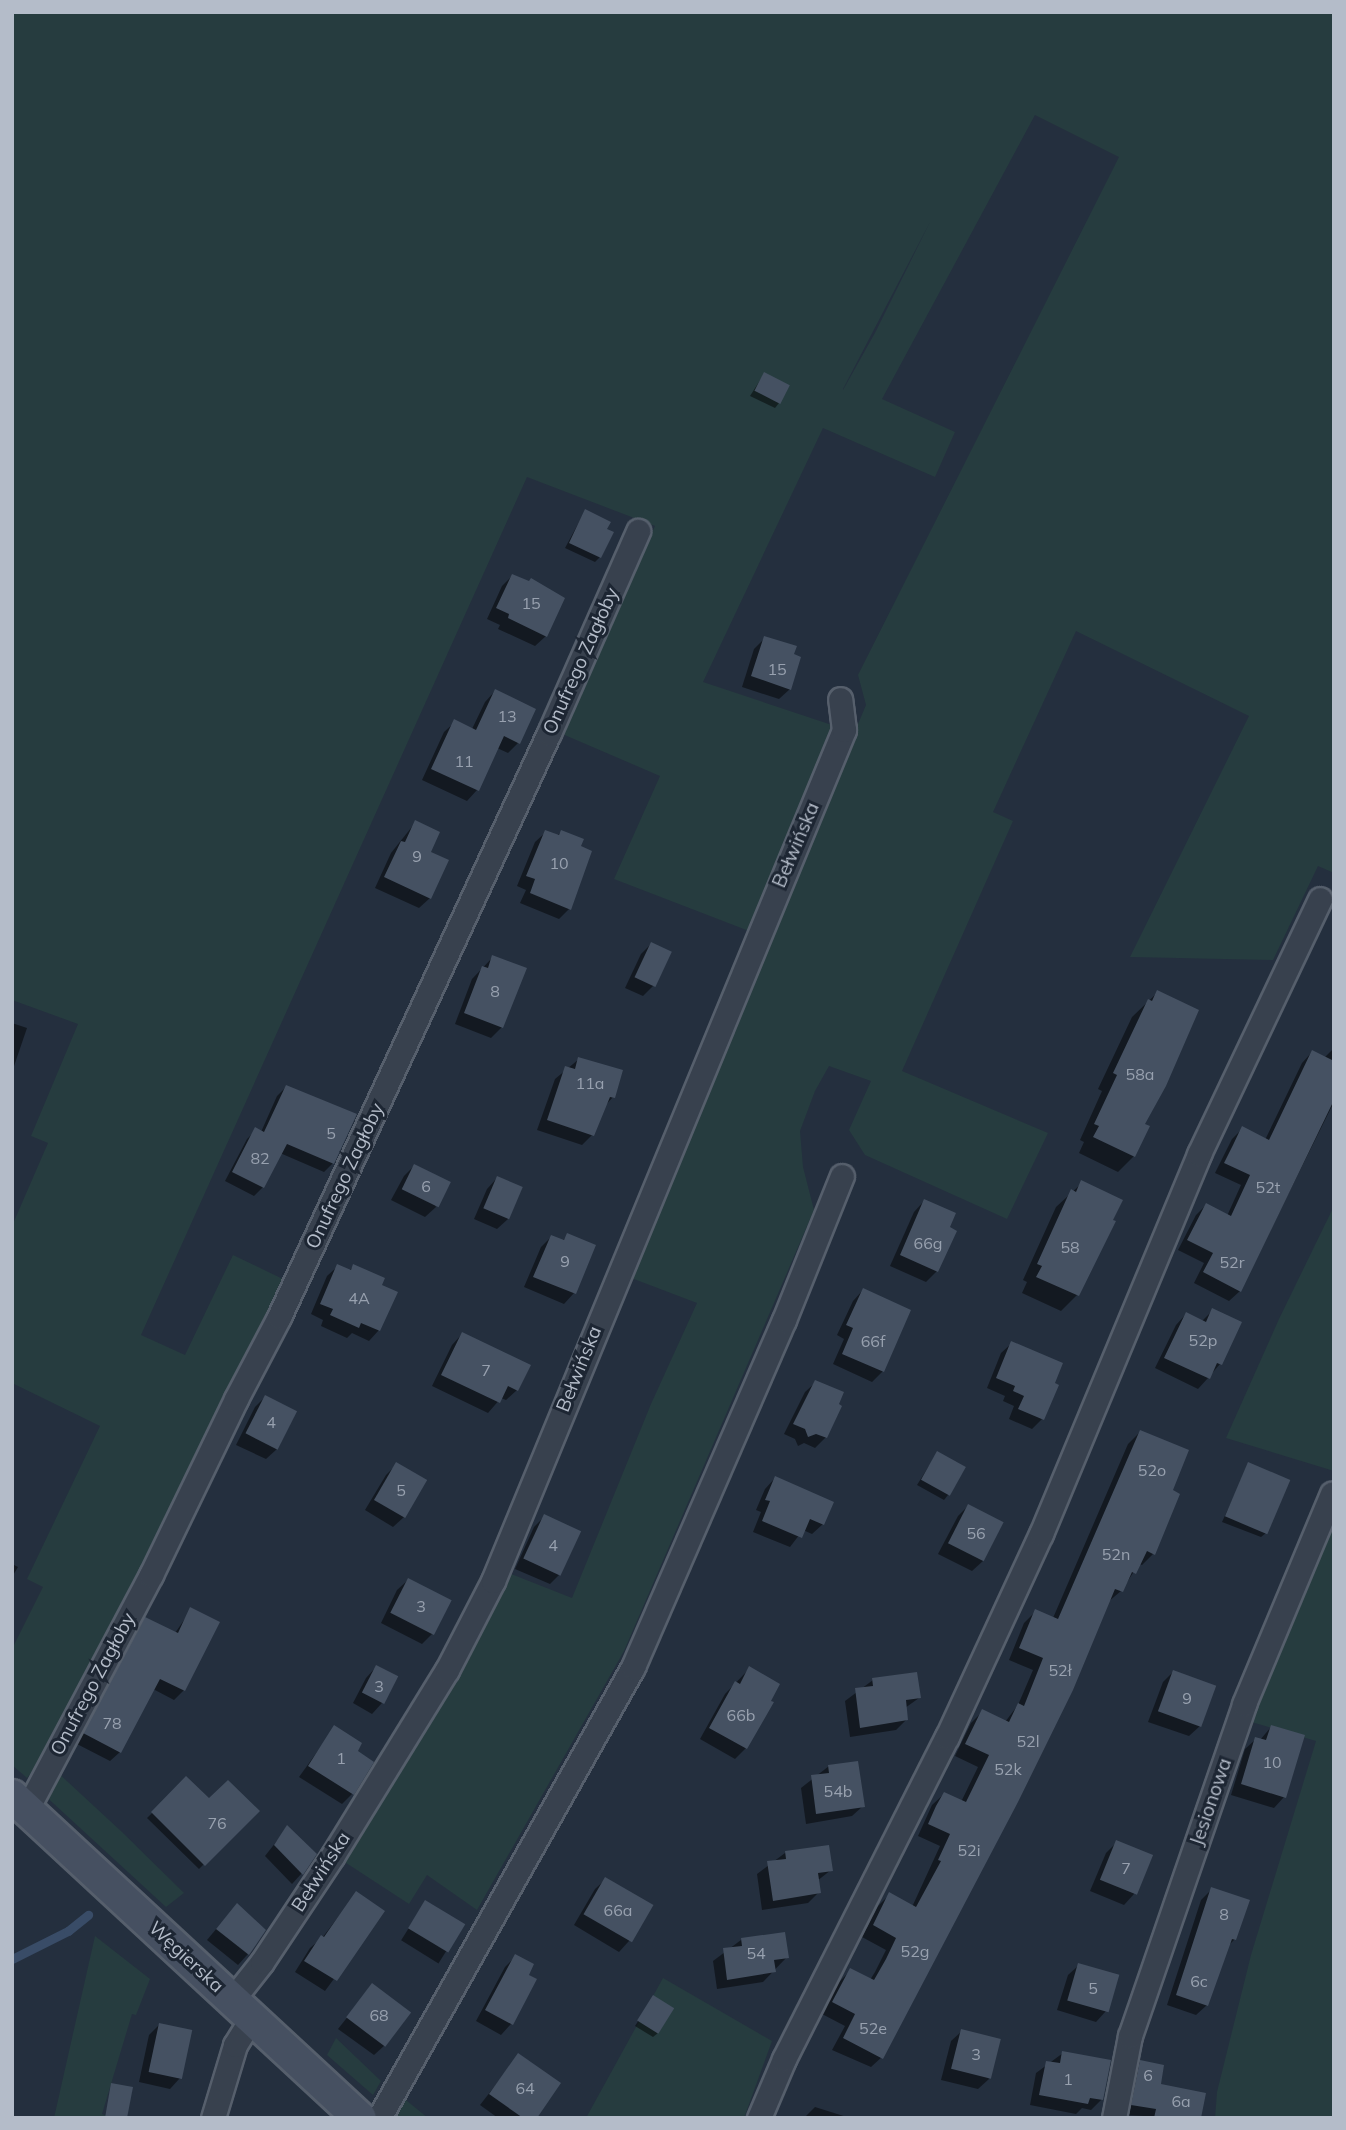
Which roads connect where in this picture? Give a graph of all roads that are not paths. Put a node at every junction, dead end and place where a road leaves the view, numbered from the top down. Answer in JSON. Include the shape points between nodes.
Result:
{"nodes":[{"id":1,"x":638,"y":531,"type":"dead end"},
{"id":2,"x":840,"y":699,"type":"dead end"},
{"id":3,"x":1320,"y":899,"type":"dead end"},
{"id":4,"x":842,"y":1176,"type":"dead end"},
{"id":5,"x":1332,"y":1493,"type":"edge"},
{"id":6,"x":19,"y":1803,"type":"edge"},
{"id":7,"x":242,"y":2009,"type":"junction"},
{"id":8,"x":213,"y":2118,"type":"edge"},
{"id":9,"x":360,"y":2118,"type":"edge"},
{"id":10,"x":379,"y":2118,"type":"edge"},
{"id":11,"x":759,"y":2118,"type":"edge"},
{"id":12,"x":1114,"y":2118,"type":"edge"}],
"edges":[{"from":1,"to":6,"type":"street","name":"Onufrego Zagłoby","via":[[279,1317],[151,1575]]},
{"from":2,"to":7,"type":"street","name":"Bełwińska","via":[[844,730],[493,1580],[447,1670],[262,1962]]},
{"from":3,"to":11,"type":"street","via":[[1199,1154],[1035,1547]]},
{"from":4,"to":10,"type":"street","via":[[633,1667]]},
{"from":5,"to":12,"type":"street","name":"Jesionowa","via":[[1244,1704],[1130,2036]]},
{"from":6,"to":7,"type":"main road","name":"Węgierska"},
{"from":7,"to":8,"type":"street","name":"Bełwińska"},
{"from":7,"to":9,"type":"main road","name":"Węgierska"}]}
